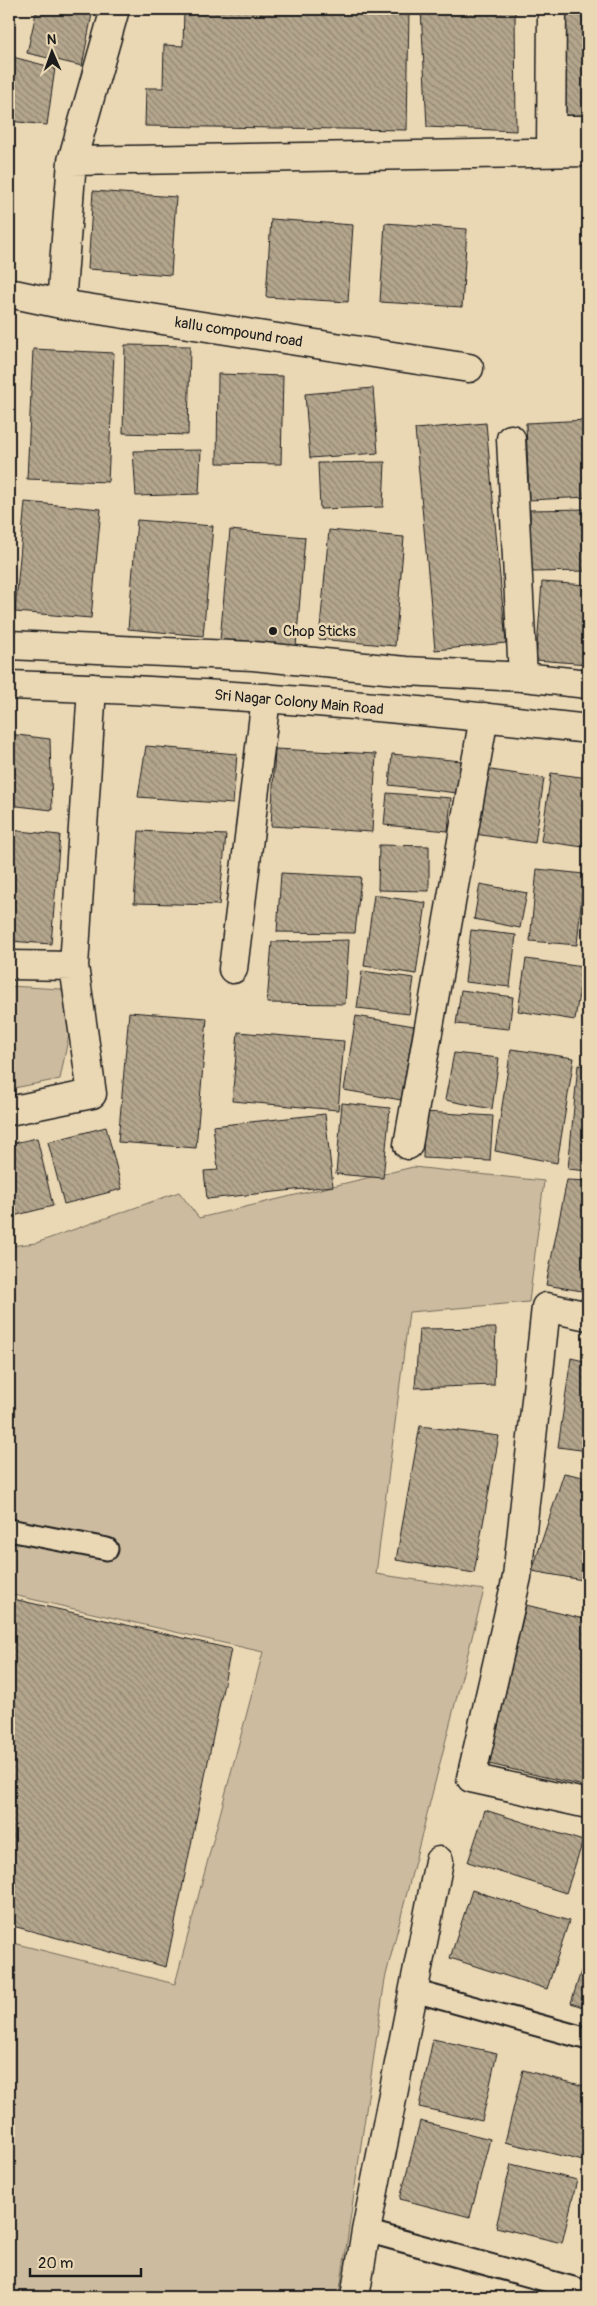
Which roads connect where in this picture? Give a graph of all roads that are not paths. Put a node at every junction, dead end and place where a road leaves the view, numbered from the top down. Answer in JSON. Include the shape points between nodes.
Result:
{"nodes":[{"id":1,"x":115,"y":9,"type":"edge"},
{"id":2,"x":552,"y":9,"type":"edge"},
{"id":3,"x":588,"y":130,"type":"edge"},
{"id":4,"x":552,"y":141,"type":"junction"},
{"id":5,"x":588,"y":152,"type":"edge"},
{"id":6,"x":72,"y":161,"type":"junction"},
{"id":7,"x":9,"y":293,"type":"edge"},
{"id":8,"x":61,"y":304,"type":"junction"},
{"id":9,"x":469,"y":368,"type":"dead end"},
{"id":10,"x":511,"y":439,"type":"dead end"},
{"id":11,"x":9,"y":645,"type":"edge"},
{"id":12,"x":523,"y":677,"type":"junction"},
{"id":13,"x":588,"y":684,"type":"edge"},
{"id":14,"x":9,"y":685,"type":"edge"},
{"id":15,"x":92,"y":688,"type":"junction"},
{"id":16,"x":266,"y":698,"type":"junction"},
{"id":17,"x":484,"y":718,"type":"junction"},
{"id":18,"x":588,"y":729,"type":"edge"},
{"id":19,"x":9,"y":965,"type":"edge"},
{"id":20,"x":74,"y":966,"type":"junction"},
{"id":21,"x":233,"y":970,"type":"dead end"},
{"id":22,"x":9,"y":1111,"type":"edge"},
{"id":23,"x":408,"y":1145,"type":"dead end"},
{"id":24,"x":588,"y":1316,"type":"edge"},
{"id":25,"x":9,"y":1530,"type":"edge"},
{"id":26,"x":107,"y":1549,"type":"dead end"},
{"id":27,"x":588,"y":1804,"type":"edge"},
{"id":28,"x":439,"y":1862,"type":"dead end"},
{"id":29,"x":414,"y":1991,"type":"junction"},
{"id":30,"x":588,"y":2039,"type":"edge"},
{"id":31,"x":366,"y":2231,"type":"junction"},
{"id":32,"x":588,"y":2292,"type":"edge"},
{"id":33,"x":355,"y":2297,"type":"edge"}],
"edges":[{"from":1,"to":6,"type":"street"},
{"from":2,"to":4,"type":"street"},
{"from":3,"to":4,"type":"street"},
{"from":4,"to":5,"type":"street"},
{"from":4,"to":6,"type":"street"},
{"from":6,"to":8,"type":"street"},
{"from":7,"to":8,"type":"street","name":"kallu compound road"},
{"from":8,"to":9,"type":"street","name":"kallu compound road"},
{"from":10,"to":12,"type":"street"},
{"from":11,"to":12,"type":"street","via":[[253,656],[406,671]]},
{"from":12,"to":13,"type":"street"},
{"from":14,"to":15,"type":"street","name":"Sri Nagar Colony Main Road"},
{"from":15,"to":16,"type":"street","name":"Sri Nagar Colony Main Road"},
{"from":15,"to":20,"type":"street"},
{"from":16,"to":17,"type":"street","name":"Sri Nagar Colony Main Road"},
{"from":16,"to":21,"type":"street"},
{"from":17,"to":18,"type":"street","name":"Sri Nagar Colony Main Road"},
{"from":17,"to":23,"type":"street"},
{"from":19,"to":20,"type":"street"},
{"from":20,"to":22,"type":"street","via":[[92,1094]]},
{"from":24,"to":27,"type":"street","via":[[546,1307],[517,1577],[471,1778]]},
{"from":25,"to":26,"type":"lane"},
{"from":28,"to":29,"type":"street"},
{"from":29,"to":30,"type":"lane"},
{"from":29,"to":31,"type":"street"},
{"from":31,"to":32,"type":"lane"},
{"from":31,"to":33,"type":"street"}]}
